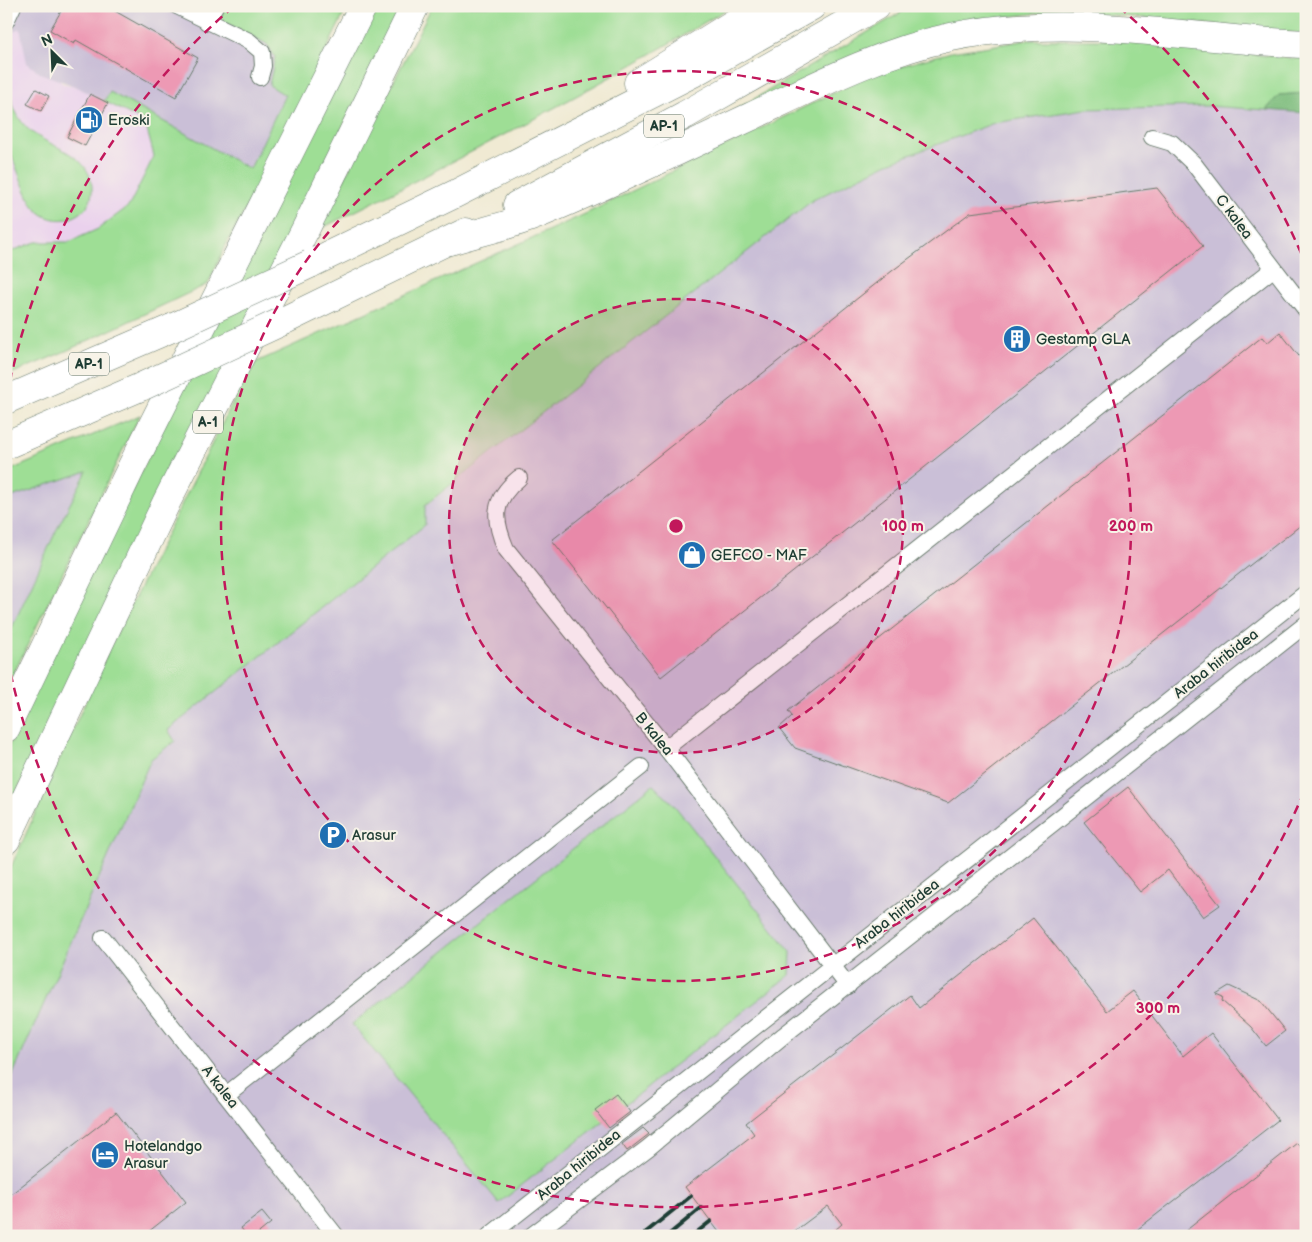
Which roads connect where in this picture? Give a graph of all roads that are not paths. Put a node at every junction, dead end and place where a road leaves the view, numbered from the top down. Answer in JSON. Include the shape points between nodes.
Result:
{"nodes":[{"id":1,"x":13,"y":6,"type":"edge"},
{"id":2,"x":177,"y":6,"type":"edge"},
{"id":3,"x":215,"y":6,"type":"edge"},
{"id":4,"x":363,"y":6,"type":"edge"},
{"id":5,"x":415,"y":6,"type":"edge"},
{"id":6,"x":762,"y":6,"type":"edge"},
{"id":7,"x":812,"y":6,"type":"edge"},
{"id":8,"x":876,"y":6,"type":"edge"},
{"id":9,"x":6,"y":21,"type":"edge"},
{"id":10,"x":207,"y":22,"type":"junction"},
{"id":11,"x":1306,"y":44,"type":"edge"},
{"id":12,"x":260,"y":77,"type":"dead end"},
{"id":13,"x":579,"y":129,"type":"junction"},
{"id":14,"x":1152,"y":137,"type":"dead end"},
{"id":15,"x":450,"y":241,"type":"junction"},
{"id":16,"x":1274,"y":269,"type":"junction"},
{"id":17,"x":1306,"y":310,"type":"edge"},
{"id":18,"x":6,"y":400,"type":"edge"},
{"id":19,"x":6,"y":445,"type":"edge"},
{"id":20,"x":519,"y":478,"type":"dead end"},
{"id":21,"x":1306,"y":593,"type":"edge"},
{"id":22,"x":1306,"y":624,"type":"edge"},
{"id":23,"x":6,"y":728,"type":"edge"},
{"id":24,"x":666,"y":748,"type":"junction"},
{"id":25,"x":641,"y":767,"type":"dead end"},
{"id":26,"x":6,"y":840,"type":"edge"},
{"id":27,"x":103,"y":938,"type":"dead end"},
{"id":28,"x":832,"y":966,"type":"junction"},
{"id":29,"x":848,"y":986,"type":"junction"},
{"id":30,"x":226,"y":1095,"type":"junction"},
{"id":31,"x":336,"y":1236,"type":"edge"},
{"id":32,"x":489,"y":1236,"type":"edge"},
{"id":33,"x":531,"y":1236,"type":"edge"}],
"edges":[{"from":1,"to":9,"type":"street"},
{"from":2,"to":10,"type":"street"},
{"from":3,"to":10,"type":"street"},
{"from":4,"to":23,"type":"highway","via":[[132,466]]},
{"from":5,"to":26,"type":"highway","number":"A-1","via":[[167,501]]},
{"from":6,"to":13,"type":"highway","via":[[640,82]]},
{"from":7,"to":13,"type":"highway","number":"AP-1","via":[[693,73]]},
{"from":8,"to":15,"type":"highway","number":"AP-1","via":[[685,116]]},
{"from":10,"to":12,"type":"street","via":[[249,41],[262,52]]},
{"from":11,"to":15,"type":"highway","via":[[1144,29],[1053,26],[952,37],[856,67],[535,215]]},
{"from":13,"to":18,"type":"highway","number":"AP-1","bridge":true,"via":[[310,264]]},
{"from":14,"to":16,"type":"street","name":"C kalea","via":[[1172,143],[1194,164]]},
{"from":15,"to":19,"type":"highway","number":"AP-1","bridge":true,"via":[[143,386]]},
{"from":16,"to":17,"type":"street","name":"C kalea"},
{"from":16,"to":24,"type":"street"},
{"from":20,"to":24,"type":"street","name":"B kalea","via":[[500,496],[497,512],[498,530],[506,549]]},
{"from":21,"to":28,"type":"street","name":"Araba hiribidea"},
{"from":22,"to":29,"type":"street","name":"Araba hiribidea"},
{"from":24,"to":28,"type":"street","name":"B kalea"},
{"from":25,"to":30,"type":"street"},
{"from":27,"to":30,"type":"street","name":"A kalea"},
{"from":28,"to":29,"type":"street","name":"B kalea"},
{"from":28,"to":32,"type":"street","name":"Araba hiribidea"},
{"from":29,"to":33,"type":"street","name":"Araba hiribidea","via":[[648,1148]]},
{"from":30,"to":31,"type":"street","name":"A kalea"}]}
